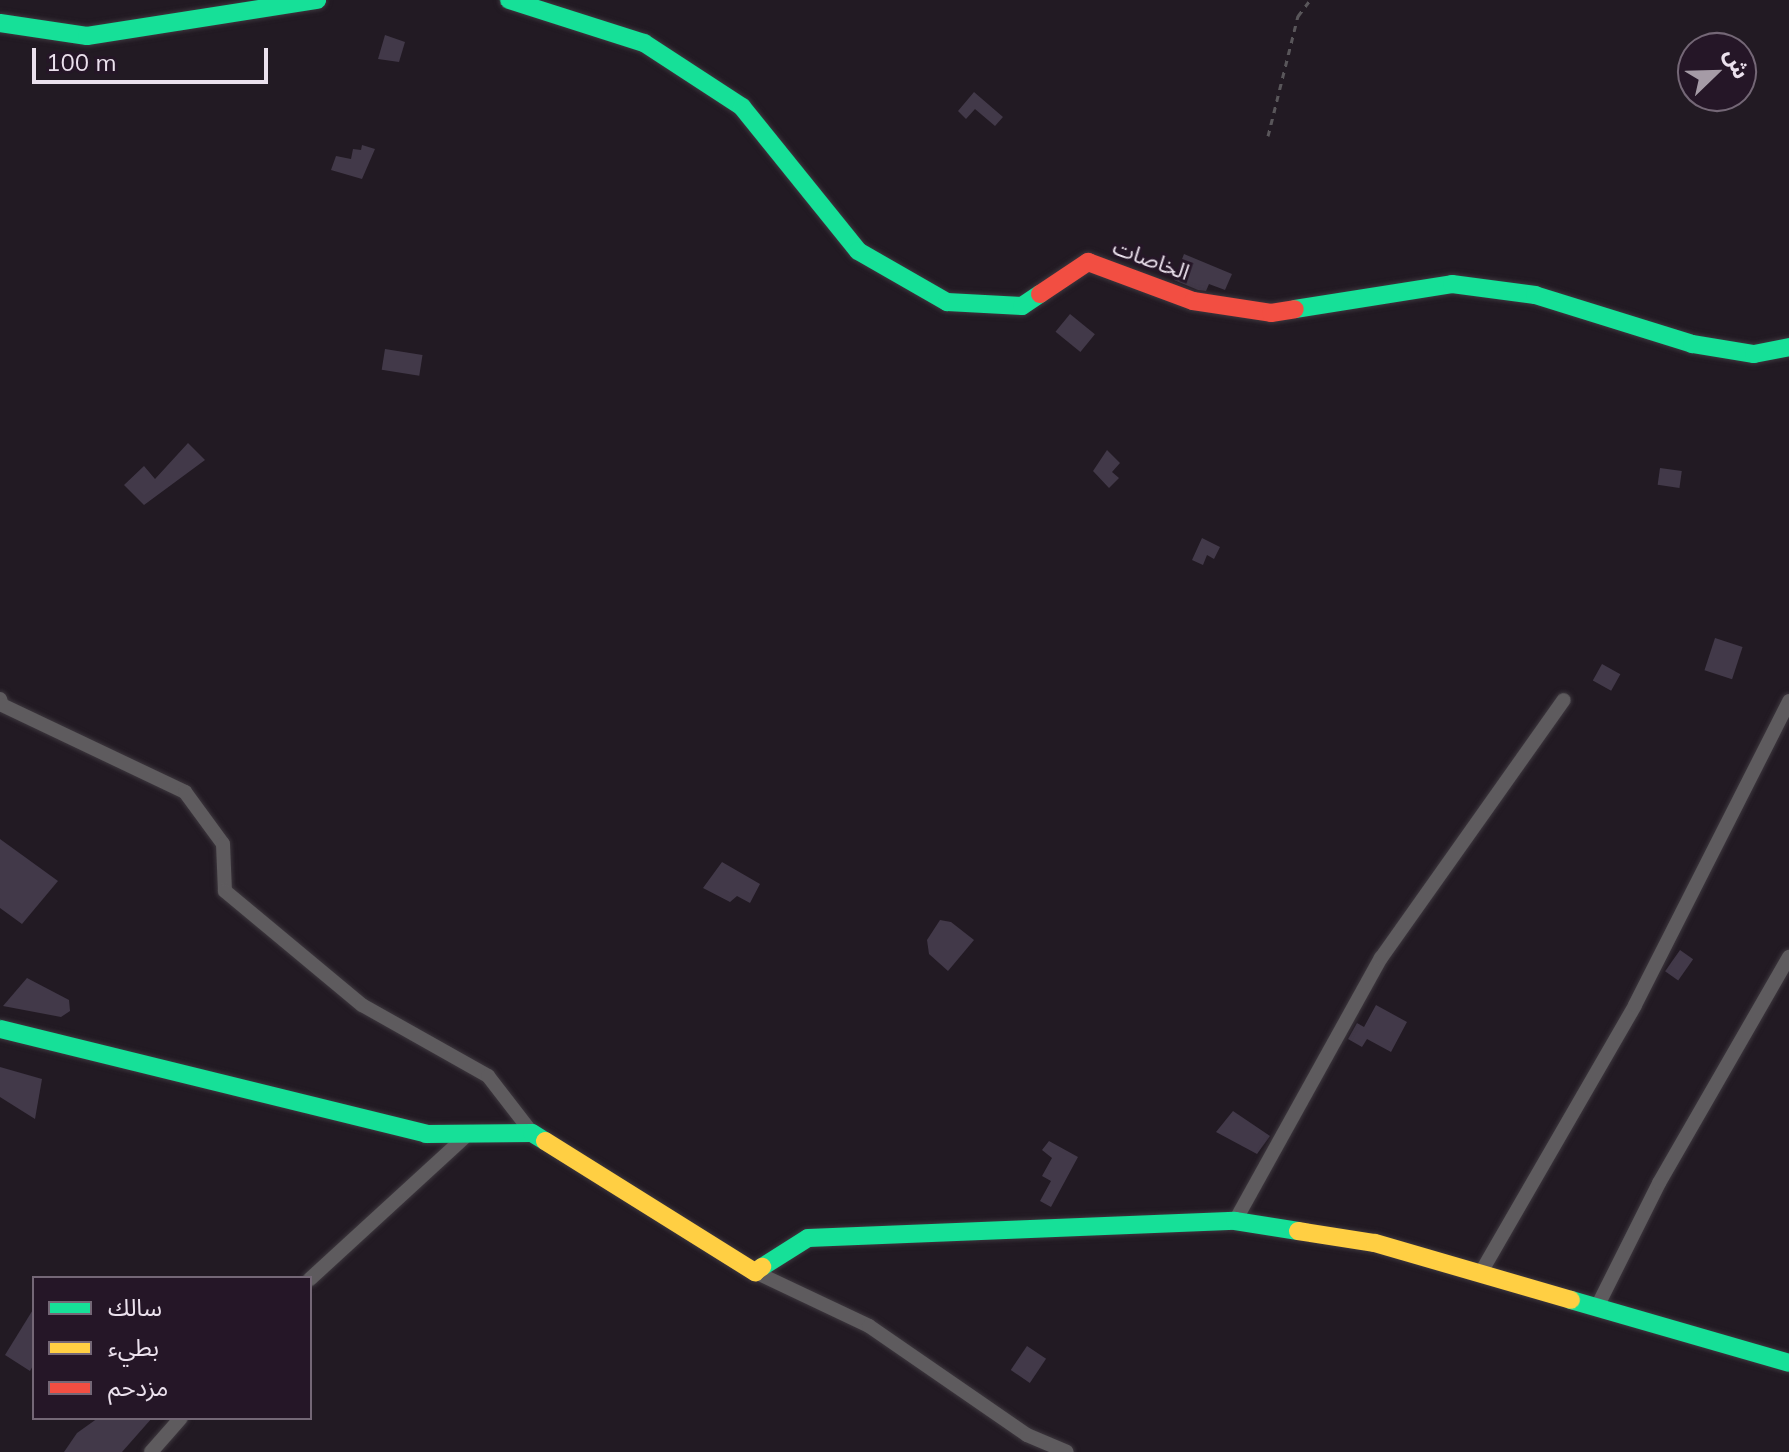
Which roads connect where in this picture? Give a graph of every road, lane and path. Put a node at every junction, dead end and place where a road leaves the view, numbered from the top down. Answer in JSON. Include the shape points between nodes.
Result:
{"nodes":[{"id":1,"x":317,"y":0,"type":"edge"},
{"id":2,"x":509,"y":0,"type":"edge"},
{"id":3,"x":1310,"y":0,"type":"edge"},
{"id":4,"x":0,"y":23,"type":"edge"},
{"id":5,"x":1268,"y":136,"type":"dead end"},
{"id":6,"x":1789,"y":347,"type":"edge"},
{"id":7,"x":0,"y":699,"type":"edge"},
{"id":8,"x":1564,"y":700,"type":"dead end"},
{"id":9,"x":1789,"y":701,"type":"edge"},
{"id":10,"x":1789,"y":957,"type":"edge"},
{"id":11,"x":0,"y":1029,"type":"edge"},
{"id":12,"x":532,"y":1133,"type":"junction"},
{"id":13,"x":468,"y":1134,"type":"junction"},
{"id":14,"x":1235,"y":1221,"type":"junction"},
{"id":15,"x":755,"y":1272,"type":"junction"},
{"id":16,"x":1480,"y":1274,"type":"junction"},
{"id":17,"x":312,"y":1277,"type":"edge"},
{"id":18,"x":1597,"y":1307,"type":"junction"},
{"id":19,"x":1789,"y":1362,"type":"edge"},
{"id":20,"x":179,"y":1420,"type":"edge"},
{"id":21,"x":151,"y":1452,"type":"edge"},
{"id":22,"x":1067,"y":1452,"type":"edge"}],
"edges":[{"from":1,"to":4,"type":"street","via":[[87,36]]},
{"from":2,"to":6,"type":"street","name":"الخاصات","via":[[644,43],[742,107],[858,251],[947,302],[1022,306],[1088,262],[1193,301],[1271,313],[1452,284],[1549,298],[1692,344],[1754,354]]},
{"from":3,"to":5,"type":"path","via":[[1298,16]]},
{"from":7,"to":12,"type":"street","via":[[2,705],[185,792],[223,844],[225,891],[362,1005],[488,1076]]},
{"from":8,"to":14,"type":"street","via":[[1381,958]]},
{"from":9,"to":16,"type":"street","via":[[1635,1005]]},
{"from":10,"to":18,"type":"street","via":[[1659,1183]]},
{"from":11,"to":13,"type":"street","via":[[426,1134]]},
{"from":12,"to":13,"type":"street"},
{"from":12,"to":15,"type":"street"},
{"from":13,"to":17,"type":"street"},
{"from":14,"to":15,"type":"street","via":[[808,1238]]},
{"from":14,"to":16,"type":"street","via":[[1375,1243]]},
{"from":15,"to":22,"type":"street","via":[[869,1326],[1027,1435]]},
{"from":16,"to":18,"type":"street"},
{"from":18,"to":19,"type":"street"},
{"from":20,"to":21,"type":"street"}]}
